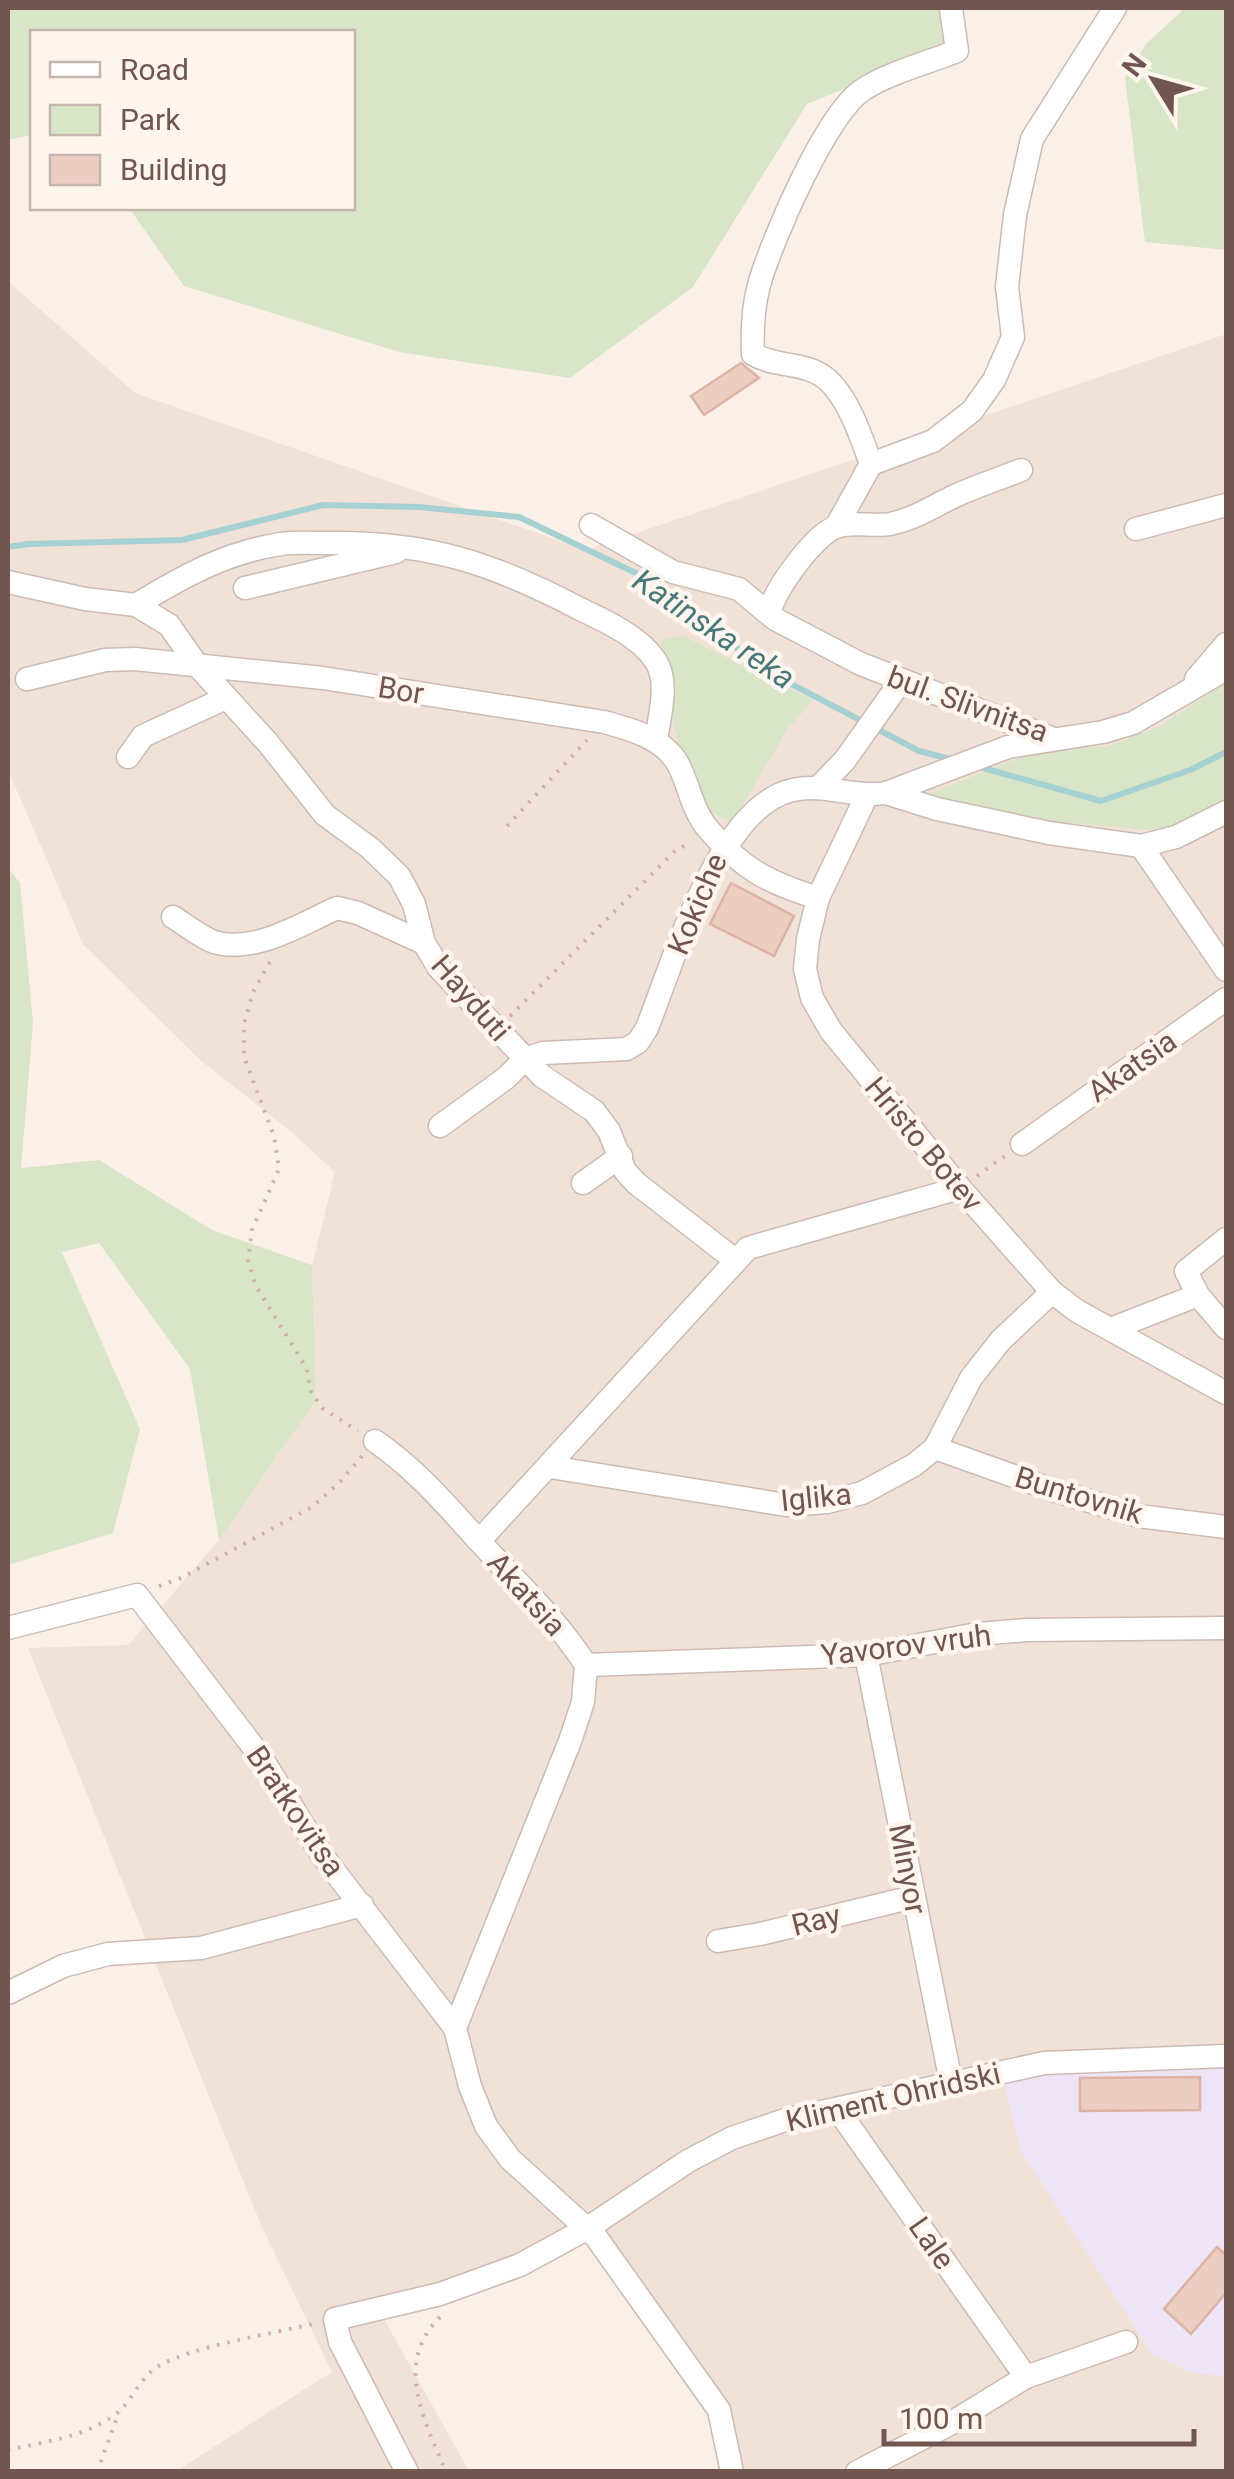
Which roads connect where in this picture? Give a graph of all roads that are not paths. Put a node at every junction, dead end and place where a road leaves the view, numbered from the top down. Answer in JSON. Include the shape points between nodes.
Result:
{"nodes":[{"id":1,"x":951,"y":8,"type":"edge"},
{"id":2,"x":1115,"y":8,"type":"edge"},
{"id":3,"x":871,"y":464,"type":"junction"},
{"id":4,"x":1021,"y":470,"type":"dead end"},
{"id":5,"x":1226,"y":506,"type":"edge"},
{"id":6,"x":592,"y":525,"type":"dead end"},
{"id":7,"x":836,"y":527,"type":"junction"},
{"id":8,"x":1136,"y":529,"type":"dead end"},
{"id":9,"x":418,"y":547,"type":"junction"},
{"id":10,"x":8,"y":582,"type":"edge"},
{"id":11,"x":246,"y":588,"type":"dead end"},
{"id":12,"x":136,"y":606,"type":"junction"},
{"id":13,"x":770,"y":612,"type":"junction"},
{"id":14,"x":1226,"y":644,"type":"edge"},
{"id":15,"x":196,"y":665,"type":"junction"},
{"id":16,"x":1226,"y":670,"type":"edge"},
{"id":17,"x":28,"y":679,"type":"dead end"},
{"id":18,"x":894,"y":689,"type":"junction"},
{"id":19,"x":1184,"y":693,"type":"junction"},
{"id":20,"x":226,"y":698,"type":"junction"},
{"id":21,"x":1055,"y":739,"type":"junction"},
{"id":22,"x":656,"y":742,"type":"junction"},
{"id":23,"x":128,"y":757,"type":"dead end"},
{"id":24,"x":818,"y":788,"type":"junction"},
{"id":25,"x":876,"y":795,"type":"junction"},
{"id":26,"x":1226,"y":812,"type":"edge"},
{"id":27,"x":718,"y":839,"type":"junction"},
{"id":28,"x":1140,"y":846,"type":"junction"},
{"id":29,"x":818,"y":898,"type":"junction"},
{"id":30,"x":172,"y":917,"type":"dead end"},
{"id":31,"x":424,"y":943,"type":"junction"},
{"id":32,"x":1226,"y":970,"type":"edge"},
{"id":33,"x":1226,"y":999,"type":"edge"},
{"id":34,"x":525,"y":1059,"type":"junction"},
{"id":35,"x":440,"y":1126,"type":"dead end"},
{"id":36,"x":1022,"y":1144,"type":"road end"},
{"id":37,"x":621,"y":1156,"type":"junction"},
{"id":38,"x":583,"y":1184,"type":"dead end"},
{"id":39,"x":960,"y":1188,"type":"junction"},
{"id":40,"x":1226,"y":1240,"type":"edge"},
{"id":41,"x":734,"y":1260,"type":"junction"},
{"id":42,"x":1052,"y":1292,"type":"junction"},
{"id":43,"x":1198,"y":1296,"type":"junction"},
{"id":44,"x":1226,"y":1328,"type":"edge"},
{"id":45,"x":1111,"y":1329,"type":"junction"},
{"id":46,"x":1226,"y":1394,"type":"edge"},
{"id":47,"x":376,"y":1441,"type":"road end"},
{"id":48,"x":935,"y":1448,"type":"junction"},
{"id":49,"x":550,"y":1467,"type":"junction"},
{"id":50,"x":1226,"y":1527,"type":"edge"},
{"id":51,"x":479,"y":1541,"type":"junction"},
{"id":52,"x":8,"y":1628,"type":"edge"},
{"id":53,"x":1226,"y":1628,"type":"edge"},
{"id":54,"x":866,"y":1655,"type":"junction"},
{"id":55,"x":586,"y":1664,"type":"junction"},
{"id":56,"x":913,"y":1897,"type":"junction"},
{"id":57,"x":362,"y":1905,"type":"junction"},
{"id":58,"x":718,"y":1941,"type":"dead end"},
{"id":59,"x":8,"y":1993,"type":"edge"},
{"id":60,"x":454,"y":2028,"type":"junction"},
{"id":61,"x":1226,"y":2056,"type":"edge"},
{"id":62,"x":951,"y":2082,"type":"junction"},
{"id":63,"x":838,"y":2110,"type":"junction"},
{"id":64,"x":588,"y":2228,"type":"junction"},
{"id":65,"x":1126,"y":2342,"type":"dead end"},
{"id":66,"x":1026,"y":2377,"type":"junction"},
{"id":67,"x":407,"y":2472,"type":"edge"},
{"id":68,"x":732,"y":2472,"type":"edge"},
{"id":69,"x":857,"y":2472,"type":"edge"}],
"edges":[{"from":1,"to":3,"type":"street","via":[[957,51],[861,90],[837,119],[758,287],[753,354],[822,375],[858,428]]},
{"from":2,"to":3,"type":"street","via":[[1032,139],[1006,288],[1013,337],[994,380],[972,411],[933,441]]},
{"from":3,"to":7,"type":"street"},
{"from":4,"to":7,"type":"street","via":[[924,514]]},
{"from":5,"to":8,"type":"street"},
{"from":6,"to":13,"type":"street","name":"bul. Slivnitsa","via":[[673,572],[738,589]]},
{"from":7,"to":13,"type":"street","via":[[816,540]]},
{"from":9,"to":11,"type":"street"},
{"from":9,"to":12,"type":"street","via":[[283,544],[190,572]]},
{"from":9,"to":22,"type":"street","via":[[539,587],[633,639],[655,660],[663,680]]},
{"from":10,"to":12,"type":"street"},
{"from":12,"to":15,"type":"street","name":"Hayduti","via":[[169,625]]},
{"from":13,"to":18,"type":"street","name":"bul. Slivnitsa"},
{"from":14,"to":19,"type":"street"},
{"from":15,"to":17,"type":"street","via":[[106,660]]},
{"from":15,"to":20,"type":"street","name":"Hayduti"},
{"from":15,"to":22,"type":"street","name":"Bor","via":[[604,722]]},
{"from":16,"to":19,"type":"street","name":"bul. Slivnitsa"},
{"from":18,"to":21,"type":"street","name":"bul. Slivnitsa"},
{"from":18,"to":24,"type":"street"},
{"from":19,"to":21,"type":"street","name":"bul. Slivnitsa","via":[[1133,723]]},
{"from":20,"to":23,"type":"street","via":[[143,736]]},
{"from":20,"to":31,"type":"street","name":"Hayduti","via":[[325,816],[399,876]]},
{"from":21,"to":25,"type":"street","via":[[1008,747]]},
{"from":22,"to":27,"type":"street","via":[[679,765],[698,814]]},
{"from":24,"to":25,"type":"street"},
{"from":24,"to":27,"type":"street","via":[[782,793]]},
{"from":25,"to":28,"type":"street"},
{"from":25,"to":29,"type":"street","name":"Hristo Botev"},
{"from":26,"to":28,"type":"street"},
{"from":27,"to":29,"type":"street","via":[[765,880]]},
{"from":27,"to":34,"type":"street","name":"Kokiche","via":[[638,1042],[627,1049]]},
{"from":28,"to":32,"type":"street"},
{"from":29,"to":39,"type":"street","name":"Hristo Botev","via":[[806,969],[812,998],[840,1044]]},
{"from":30,"to":31,"type":"street","via":[[227,944],[294,931],[337,908]]},
{"from":31,"to":34,"type":"street","name":"Hayduti","via":[[439,968]]},
{"from":33,"to":36,"type":"street","name":"Akatsia"},
{"from":34,"to":35,"type":"street"},
{"from":34,"to":37,"type":"street","name":"Hayduti","via":[[594,1111]]},
{"from":37,"to":38,"type":"street"},
{"from":37,"to":41,"type":"street","name":"Hayduti","via":[[636,1183]]},
{"from":39,"to":41,"type":"street","name":"Akatsia","via":[[748,1248]]},
{"from":39,"to":42,"type":"street","name":"Hristo Botev"},
{"from":40,"to":43,"type":"street","via":[[1186,1271]]},
{"from":41,"to":49,"type":"street","name":"Akatsia"},
{"from":42,"to":45,"type":"street","name":"Hristo Botev"},
{"from":42,"to":48,"type":"street","name":"Iglika","via":[[972,1378]]},
{"from":43,"to":44,"type":"street"},
{"from":43,"to":45,"type":"street"},
{"from":45,"to":46,"type":"street","name":"Hristo Botev"},
{"from":47,"to":51,"type":"street","via":[[437,1491]]},
{"from":48,"to":49,"type":"street","name":"Iglika","via":[[862,1493],[786,1505]]},
{"from":48,"to":50,"type":"street","name":"Buntovnik","via":[[1139,1516]]},
{"from":49,"to":51,"type":"street","name":"Akatsia"},
{"from":51,"to":55,"type":"street","name":"Akatsia"},
{"from":52,"to":57,"type":"street","name":"Bratkovitsa","via":[[137,1594]]},
{"from":53,"to":54,"type":"street","name":"Yavorov vruh","via":[[977,1634]]},
{"from":54,"to":55,"type":"street","name":"Yavorov vruh"},
{"from":54,"to":56,"type":"street","name":"Minyor"},
{"from":55,"to":60,"type":"street","name":"Akatsia","via":[[570,1741]]},
{"from":56,"to":58,"type":"street","name":"Ray"},
{"from":56,"to":62,"type":"street","name":"Minyor"},
{"from":57,"to":59,"type":"street","via":[[200,1948],[108,1954],[62,1966]]},
{"from":57,"to":60,"type":"street","name":"Bratkovitsa"},
{"from":60,"to":64,"type":"street","via":[[486,2126],[510,2158]]},
{"from":61,"to":62,"type":"street","name":"Kliment Ohridski","via":[[1044,2063]]},
{"from":62,"to":63,"type":"street","name":"Kliment Ohridski"},
{"from":63,"to":64,"type":"street","name":"Kliment Ohridski","via":[[732,2138]]},
{"from":63,"to":66,"type":"street","name":"Lale"},
{"from":64,"to":67,"type":"street","name":"Kliment Ohridski","via":[[520,2265],[335,2320]]},
{"from":64,"to":68,"type":"street","via":[[719,2410]]},
{"from":65,"to":66,"type":"street"},
{"from":66,"to":69,"type":"street"}]}
